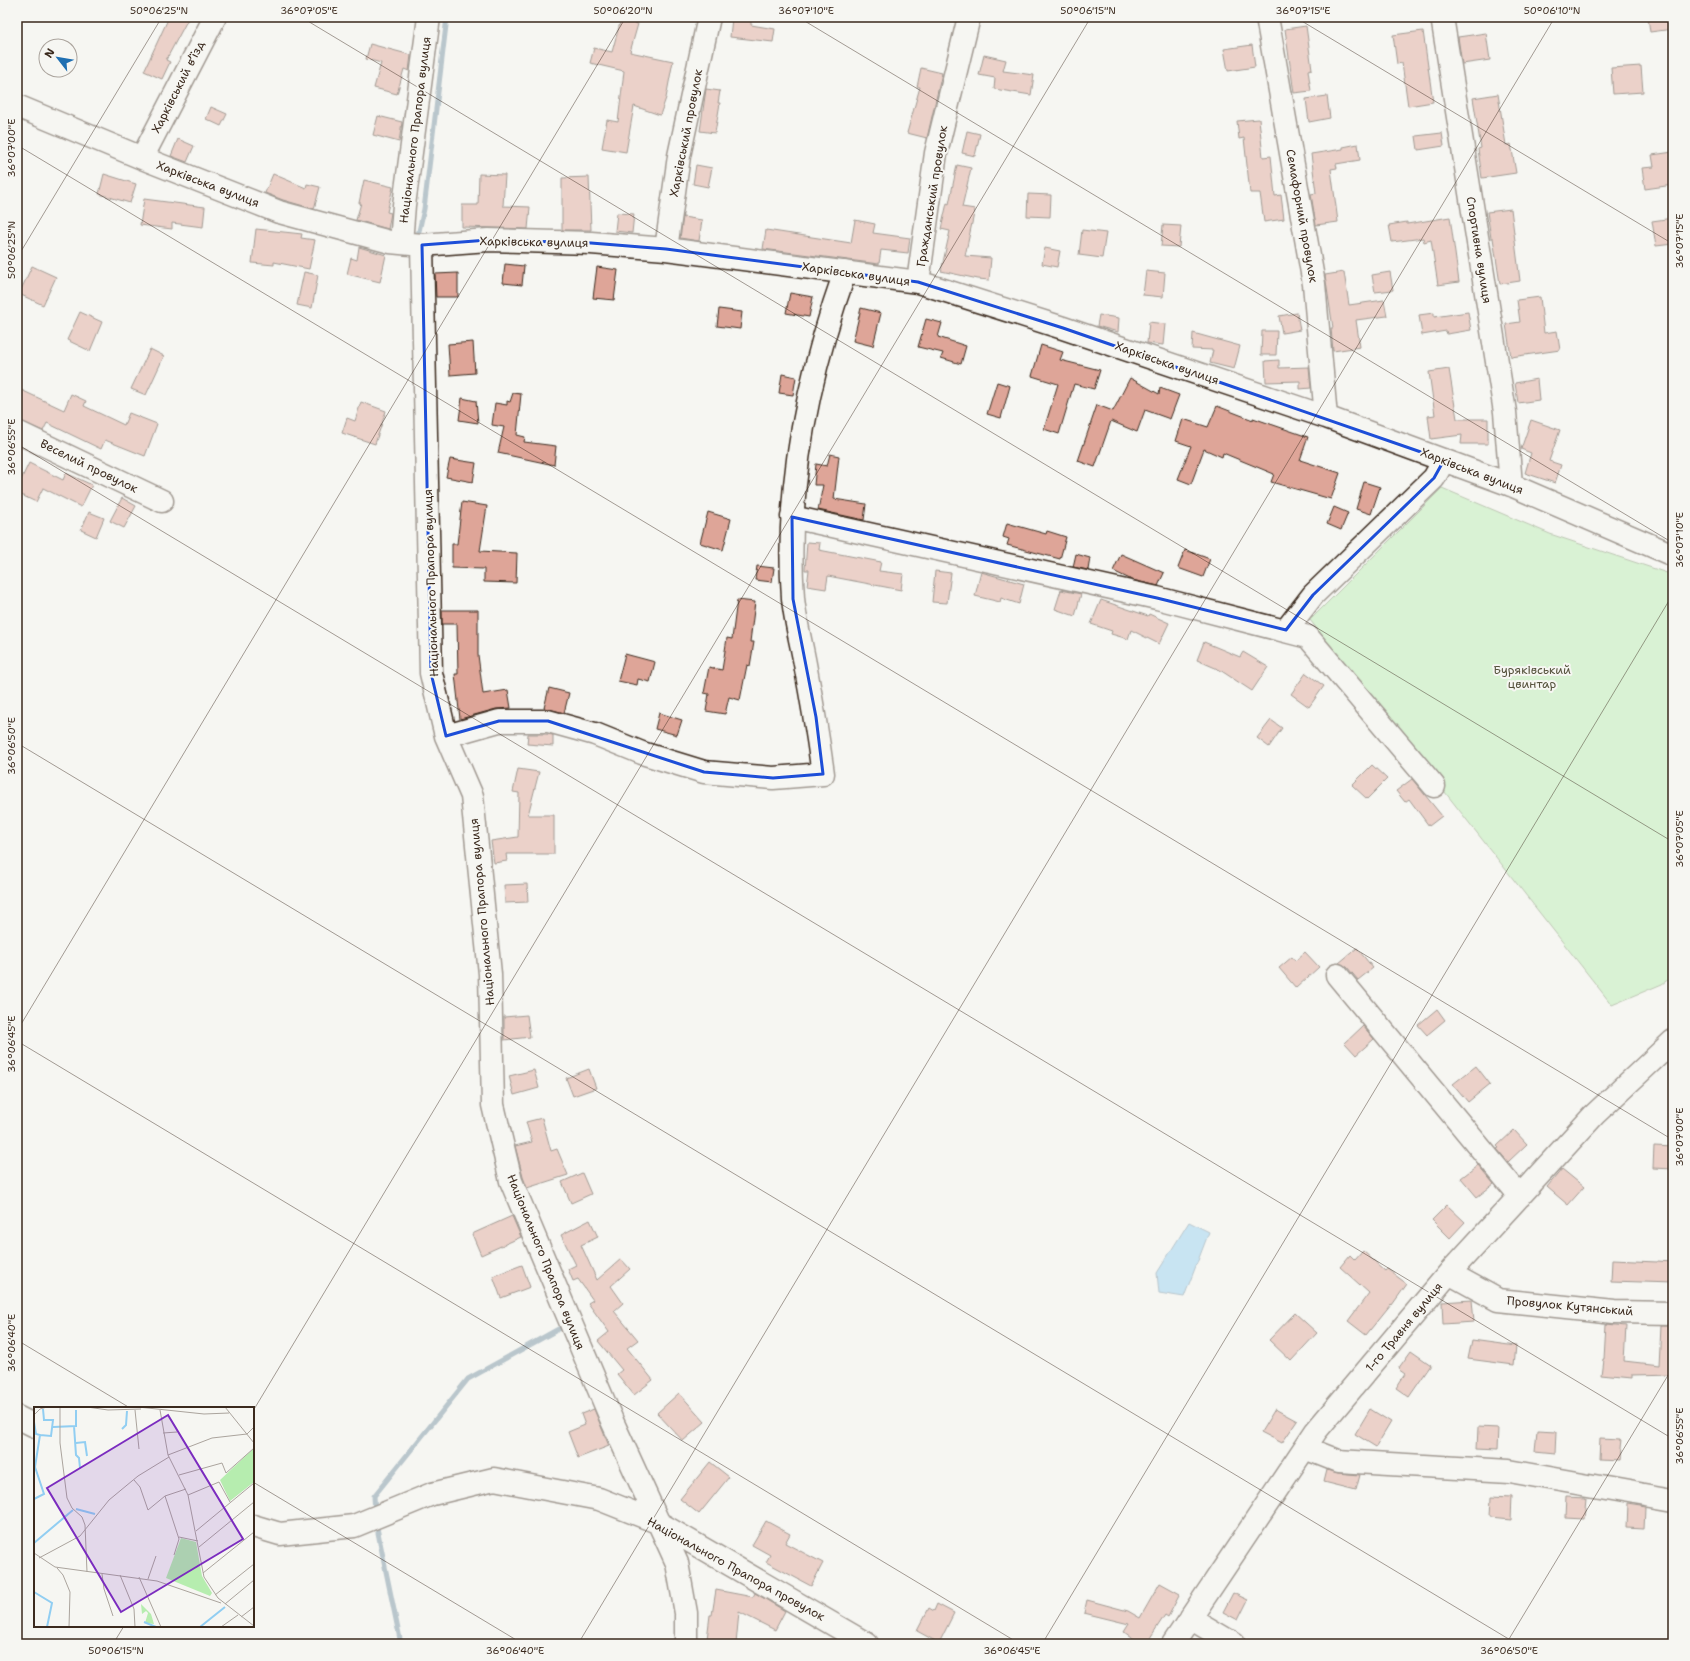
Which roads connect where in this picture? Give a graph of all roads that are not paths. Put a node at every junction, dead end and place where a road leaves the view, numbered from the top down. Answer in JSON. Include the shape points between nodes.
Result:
{"nodes":[{"id":1,"x":215,"y":17,"type":"edge"},
{"id":2,"x":429,"y":17,"type":"edge"},
{"id":3,"x":710,"y":17,"type":"edge"},
{"id":4,"x":969,"y":17,"type":"edge"},
{"id":5,"x":1267,"y":17,"type":"edge"},
{"id":6,"x":1442,"y":17,"type":"edge"},
{"id":7,"x":17,"y":106,"type":"edge"},
{"id":8,"x":142,"y":158,"type":"junction"},
{"id":9,"x":412,"y":244,"type":"junction"},
{"id":10,"x":666,"y":249,"type":"junction"},
{"id":11,"x":845,"y":272,"type":"junction"},
{"id":12,"x":918,"y":282,"type":"junction"},
{"id":13,"x":1326,"y":417,"type":"junction"},
{"id":14,"x":17,"y":432,"type":"edge"},
{"id":15,"x":1444,"y":460,"type":"junction"},
{"id":16,"x":1512,"y":485,"type":"junction"},
{"id":17,"x":162,"y":501,"type":"dead end"},
{"id":18,"x":792,"y":517,"type":"junction"},
{"id":19,"x":1673,"y":555,"type":"edge"},
{"id":20,"x":1286,"y":630,"type":"junction"},
{"id":21,"x":446,"y":736,"type":"junction"},
{"id":22,"x":1434,"y":786,"type":"dead end"},
{"id":23,"x":1338,"y":975,"type":"dead end"},
{"id":24,"x":1673,"y":1041,"type":"edge"},
{"id":25,"x":1520,"y":1196,"type":"junction"},
{"id":26,"x":1449,"y":1273,"type":"junction"},
{"id":27,"x":1673,"y":1313,"type":"edge"},
{"id":28,"x":17,"y":1417,"type":"edge"},
{"id":29,"x":34,"y":1426,"type":"edge"},
{"id":30,"x":1305,"y":1448,"type":"junction"},
{"id":31,"x":1673,"y":1500,"type":"edge"},
{"id":32,"x":657,"y":1522,"type":"junction"},
{"id":33,"x":254,"y":1526,"type":"edge"},
{"id":34,"x":1190,"y":1618,"type":"junction"},
{"id":35,"x":686,"y":1644,"type":"edge"},
{"id":36,"x":867,"y":1644,"type":"edge"},
{"id":37,"x":1173,"y":1644,"type":"edge"},
{"id":38,"x":1234,"y":1644,"type":"edge"}],
"edges":[{"from":1,"to":8,"type":"street","name":"Харківський в’їзд"},
{"from":2,"to":9,"type":"street","name":"Національного Прапора вулиця","via":[[404,206]]},
{"from":3,"to":10,"type":"street","name":"Харківський провулок","via":[[679,156]]},
{"from":4,"to":12,"type":"street","name":"Гражданський провулок","via":[[936,153]]},
{"from":5,"to":13,"type":"street","name":"Семафорний провулок","via":[[1314,284]]},
{"from":6,"to":16,"type":"street","name":"Спортивна вулиця","via":[[1505,412]]},
{"from":7,"to":8,"type":"street","name":"Харківська вулиця"},
{"from":8,"to":9,"type":"street","name":"Харківська вулиця","via":[[279,212],[390,242]]},
{"from":9,"to":10,"type":"street","name":"Харківська вулиця","via":[[488,240],[591,243]]},
{"from":9,"to":21,"type":"street","name":"Національного Прапора вулиця","via":[[431,673]]},
{"from":10,"to":11,"type":"street","name":"Харківська вулиця"},
{"from":11,"to":12,"type":"street","name":"Харківська вулиця"},
{"from":11,"to":18,"type":"street","via":[[813,380],[796,468]]},
{"from":12,"to":13,"type":"street","name":"Харківська вулиця"},
{"from":13,"to":15,"type":"street","name":"Харківська вулиця"},
{"from":14,"to":17,"type":"street","name":"Веселий провулок"},
{"from":15,"to":16,"type":"street","name":"Харківська вулиця"},
{"from":15,"to":20,"type":"street","via":[[1434,478],[1313,595]]},
{"from":16,"to":19,"type":"street","name":"Харківська вулиця"},
{"from":18,"to":20,"type":"street","via":[[1157,598]]},
{"from":18,"to":21,"type":"street","via":[[793,600],[816,717],[823,774],[773,778],[704,772],[642,753],[595,734],[548,721],[499,721]]},
{"from":20,"to":22,"type":"street","via":[[1308,637]]},
{"from":21,"to":32,"type":"street","name":"Національного Прапора вулиця","via":[[472,796],[490,974],[493,1105],[511,1181]]},
{"from":23,"to":25,"type":"street"},
{"from":24,"to":25,"type":"street","name":"1-го Травня вулиця","via":[[1594,1115]]},
{"from":25,"to":26,"type":"street","name":"1-го Травня вулиця"},
{"from":26,"to":27,"type":"street","name":"Провулок Кутянський","via":[[1498,1300],[1614,1312]]},
{"from":26,"to":30,"type":"street","name":"1-го Травня вулиця","via":[[1316,1431]]},
{"from":28,"to":29,"type":"street"},
{"from":30,"to":31,"type":"street","via":[[1338,1461],[1509,1471]]},
{"from":30,"to":34,"type":"street","name":"1-го Травня вулиця"},
{"from":32,"to":33,"type":"street","name":"Національного Прапора провулок","via":[[598,1499],[494,1479],[432,1494],[354,1526],[280,1534]]},
{"from":32,"to":35,"type":"street","name":"Національного Прапора вулиця","via":[[677,1563],[686,1613]]},
{"from":32,"to":36,"type":"street","name":"Національного Прапора провулок"},
{"from":34,"to":37,"type":"street","name":"1-го Травня вулиця"},
{"from":34,"to":38,"type":"street"}]}
